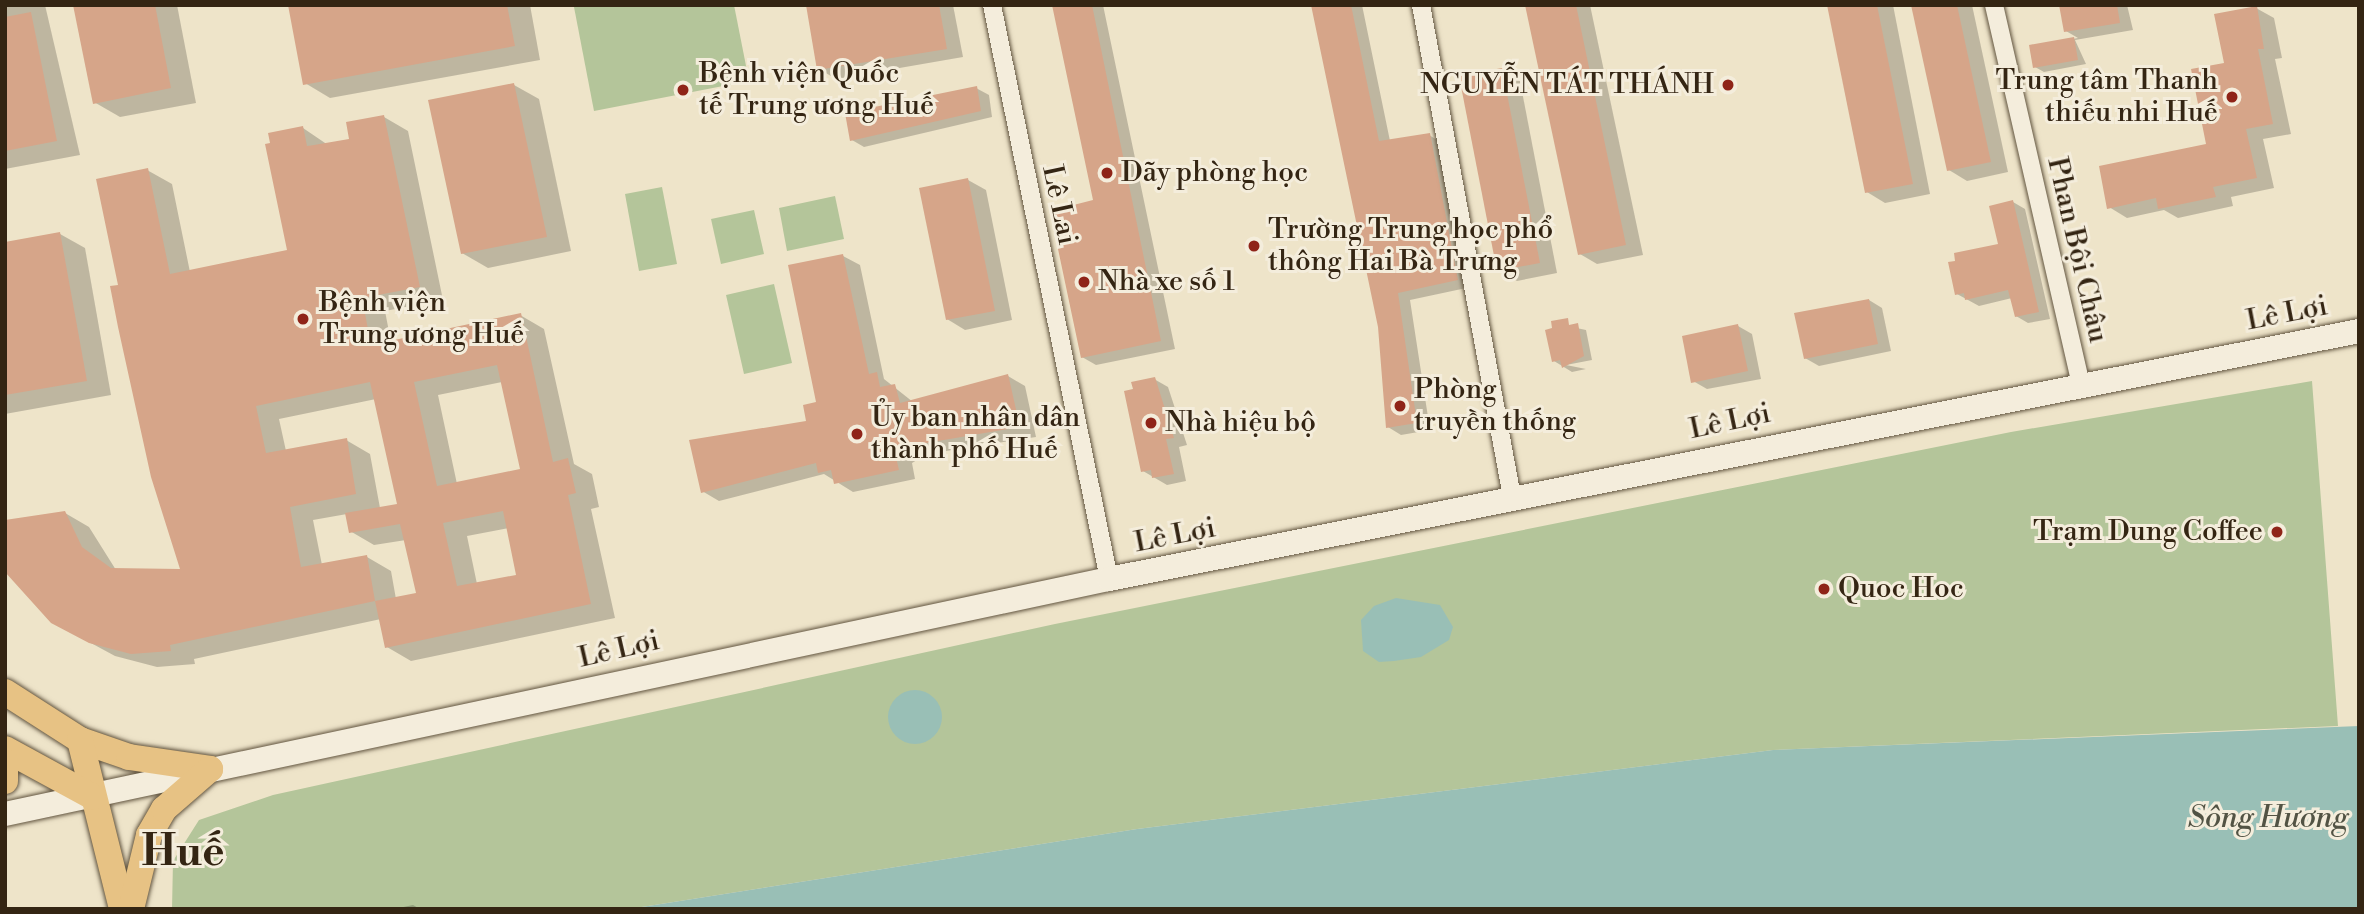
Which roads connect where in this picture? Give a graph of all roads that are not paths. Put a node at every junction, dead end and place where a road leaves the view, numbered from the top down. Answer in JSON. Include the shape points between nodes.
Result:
{"nodes":[{"id":1,"x":992,"y":5,"type":"edge"},
{"id":2,"x":1421,"y":5,"type":"edge"},
{"id":3,"x":1994,"y":5,"type":"edge"},
{"id":4,"x":2359,"y":331,"type":"edge"},
{"id":5,"x":2081,"y":384,"type":"junction"},
{"id":6,"x":1512,"y":497,"type":"junction"},
{"id":7,"x":1109,"y":579,"type":"junction"},
{"id":8,"x":5,"y":692,"type":"edge"},
{"id":9,"x":80,"y":740,"type":"junction"},
{"id":10,"x":5,"y":749,"type":"edge"},
{"id":11,"x":5,"y":761,"type":"edge"},
{"id":12,"x":210,"y":769,"type":"junction"},
{"id":13,"x":5,"y":781,"type":"edge"},
{"id":14,"x":93,"y":797,"type":"junction"},
{"id":15,"x":5,"y":814,"type":"edge"},
{"id":16,"x":122,"y":909,"type":"edge"},
{"id":17,"x":131,"y":909,"type":"edge"}],
"edges":[{"from":1,"to":7,"type":"street","name":"Lê Lai"},
{"from":2,"to":6,"type":"street"},
{"from":3,"to":5,"type":"street","name":"Phan Bội Châu"},
{"from":4,"to":5,"type":"main road","name":"Lê Lợi"},
{"from":5,"to":6,"type":"main road","name":"Lê Lợi"},
{"from":6,"to":7,"type":"main road","name":"Lê Lợi"},
{"from":7,"to":12,"type":"main road","name":"Lê Lợi"},
{"from":8,"to":9,"type":"main road"},
{"from":9,"to":12,"type":"main road","via":[[129,757]]},
{"from":9,"to":14,"type":"main road"},
{"from":10,"to":14,"type":"main road"},
{"from":11,"to":13,"type":"main road"},
{"from":12,"to":14,"type":"main road","name":"Lê Lợi"},
{"from":12,"to":17,"type":"main road","via":[[164,809],[149,835]]},
{"from":14,"to":15,"type":"main road","name":"Lê Lợi"},
{"from":14,"to":16,"type":"main road"}]}
